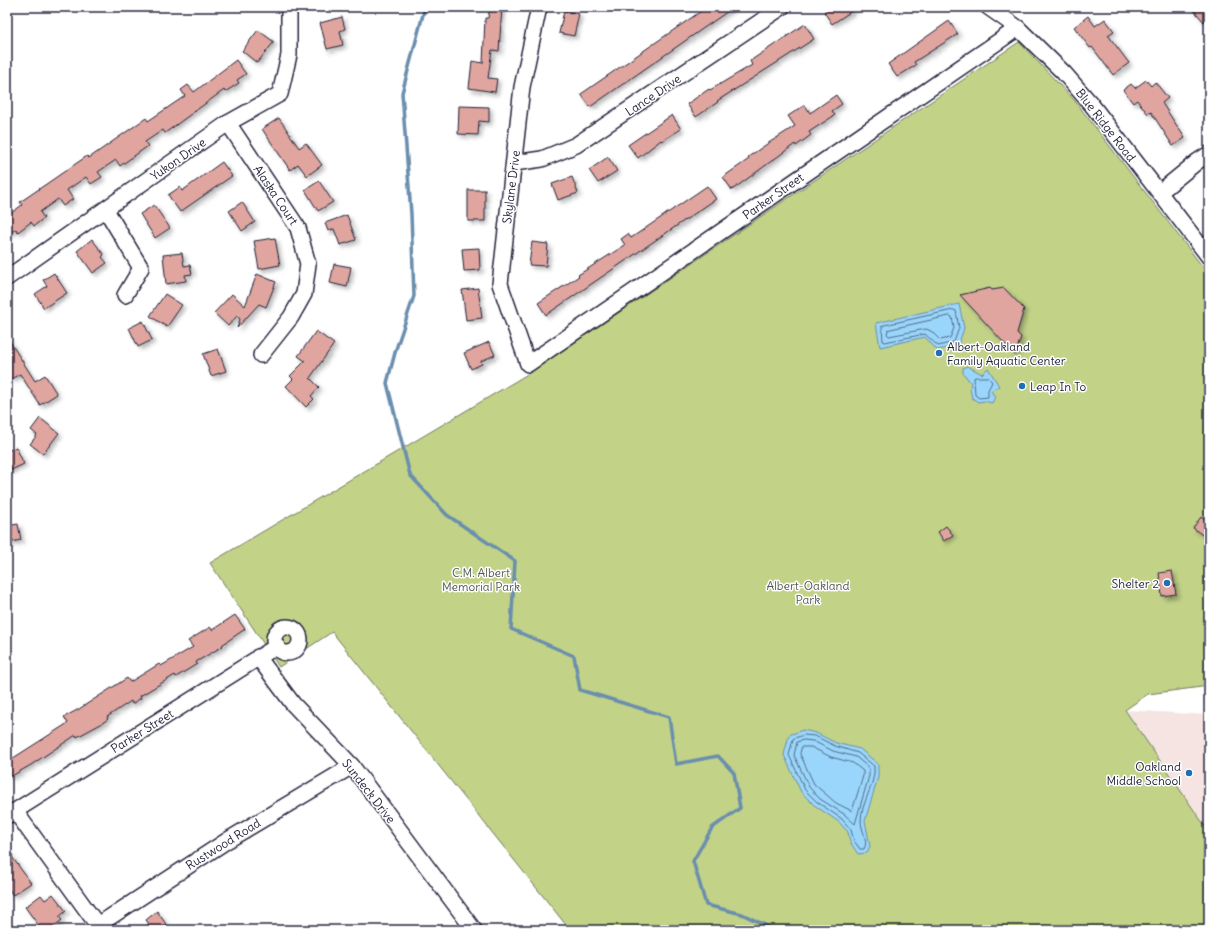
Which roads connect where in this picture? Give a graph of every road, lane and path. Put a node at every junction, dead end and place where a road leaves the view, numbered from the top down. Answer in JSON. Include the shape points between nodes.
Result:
{"nodes":[{"id":1,"x":289,"y":7,"type":"edge"},
{"id":2,"x":539,"y":7,"type":"edge"},
{"id":3,"x":782,"y":7,"type":"edge"},
{"id":4,"x":988,"y":7,"type":"edge"},
{"id":5,"x":1018,"y":28,"type":"junction"},
{"id":6,"x":228,"y":123,"type":"junction"},
{"id":7,"x":1209,"y":154,"type":"edge"},
{"id":8,"x":514,"y":163,"type":"junction"},
{"id":9,"x":1160,"y":192,"type":"junction"},
{"id":10,"x":106,"y":210,"type":"junction"},
{"id":11,"x":1209,"y":257,"type":"edge"},
{"id":12,"x":7,"y":278,"type":"edge"},
{"id":13,"x":126,"y":294,"type":"dead end"},
{"id":14,"x":261,"y":355,"type":"dead end"},
{"id":15,"x":528,"y":364,"type":"joint"},
{"id":16,"x":277,"y":646,"type":"dead end"},
{"id":17,"x":258,"y":657,"type":"junction"},
{"id":18,"x":352,"y":766,"type":"junction"},
{"id":19,"x":11,"y":814,"type":"edge"},
{"id":20,"x":99,"y":928,"type":"edge"},
{"id":21,"x":474,"y":930,"type":"edge"}],
"edges":[{"from":1,"to":6,"type":"street","name":"Yukon Drive","via":[[289,55],[280,94]]},
{"from":2,"to":8,"type":"street","name":"Skylane Drive","via":[[522,87]]},
{"from":3,"to":8,"type":"street","name":"Lance Drive","via":[[576,145],[542,159]]},
{"from":4,"to":5,"type":"street","name":"Blue Ridge Road"},
{"from":5,"to":9,"type":"street","name":"Blue Ridge Road","via":[[1064,72]]},
{"from":5,"to":15,"type":"street","name":"Parker Street"},
{"from":6,"to":10,"type":"street","name":"Yukon Drive"},
{"from":6,"to":14,"type":"street","name":"Alaska Court","via":[[298,228],[308,264],[304,294],[291,317]]},
{"from":7,"to":9,"type":"street"},
{"from":8,"to":15,"type":"street","name":"Skylane Drive","via":[[500,284]]},
{"from":9,"to":11,"type":"street","name":"Blue Ridge Road"},
{"from":10,"to":12,"type":"street","name":"Yukon Drive"},
{"from":10,"to":13,"type":"street","via":[[141,268]]},
{"from":16,"to":17,"type":"street","name":"Parker Street"},
{"from":17,"to":18,"type":"street","name":"Sundeck Drive","via":[[293,704]]},
{"from":17,"to":19,"type":"street","name":"Parker Street"},
{"from":18,"to":20,"type":"street","name":"Rustwood Road","via":[[228,840]]},
{"from":18,"to":21,"type":"street","name":"Sundeck Drive"},
{"from":19,"to":20,"type":"street"}]}
